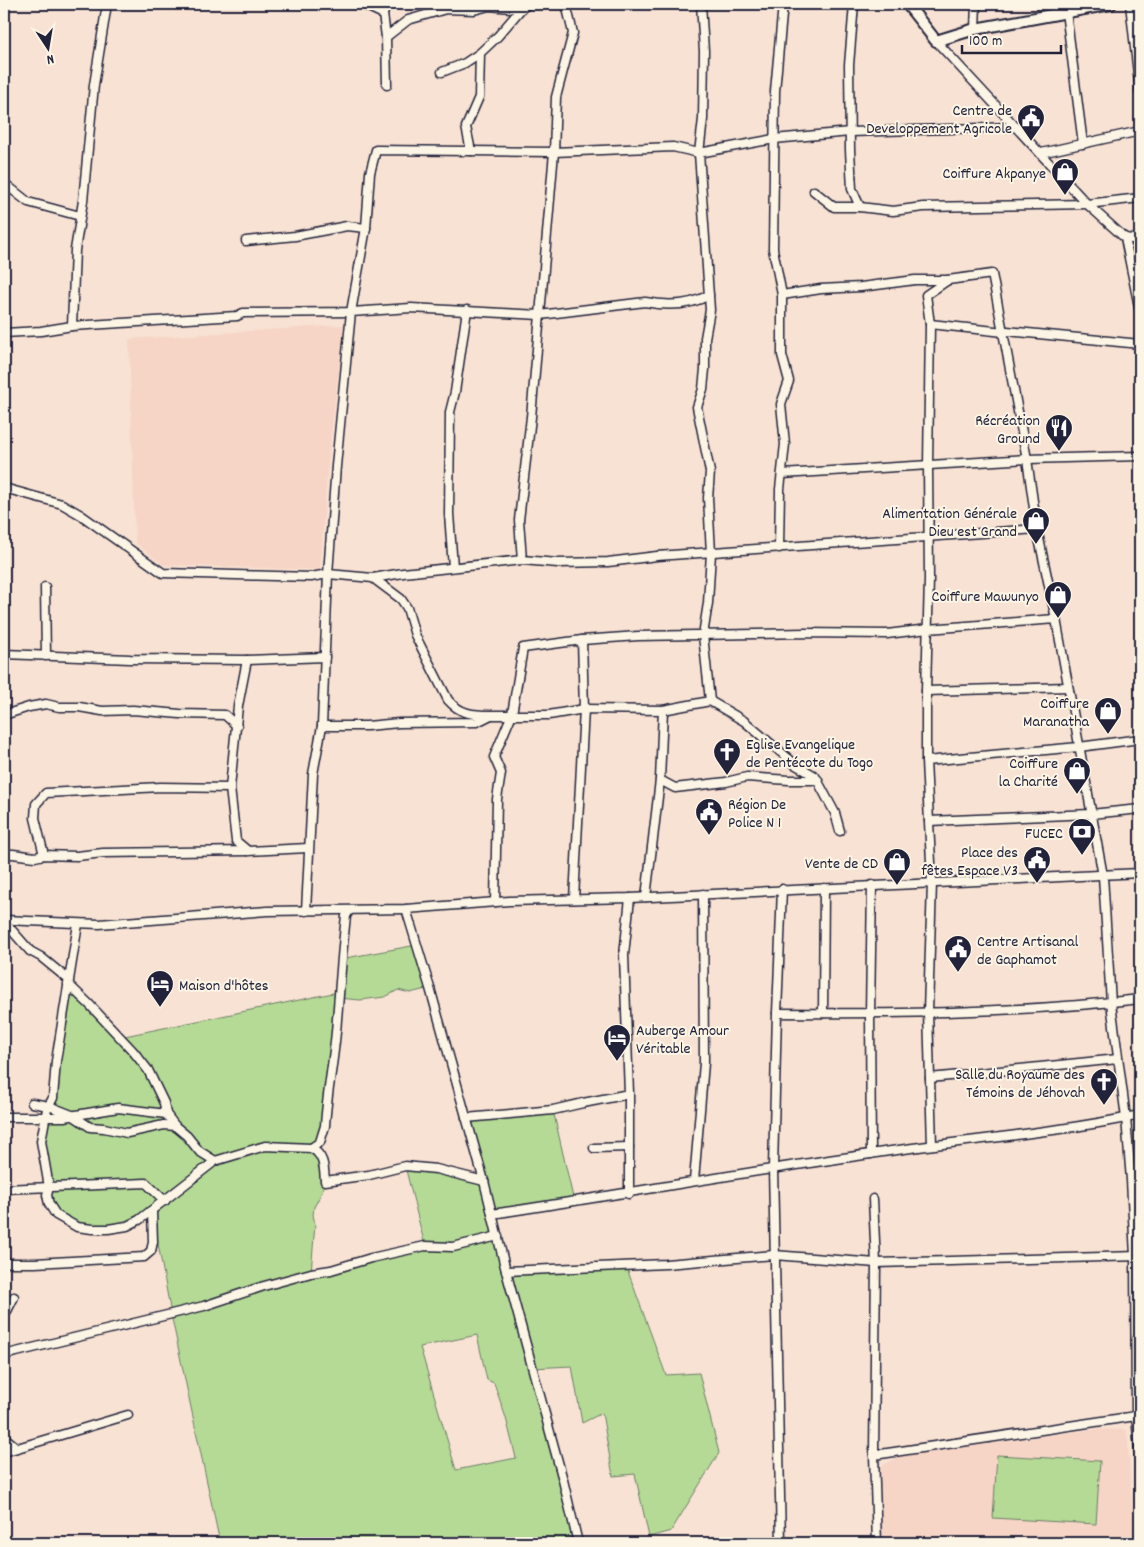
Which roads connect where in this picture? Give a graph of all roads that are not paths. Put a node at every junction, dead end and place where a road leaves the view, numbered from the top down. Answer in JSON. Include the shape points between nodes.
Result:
{"nodes":[{"id":1,"x":108,"y":4,"type":"edge"},
{"id":2,"x":362,"y":4,"type":"edge"},
{"id":3,"x":387,"y":4,"type":"edge"},
{"id":4,"x":566,"y":4,"type":"edge"},
{"id":5,"x":701,"y":4,"type":"edge"},
{"id":6,"x":783,"y":4,"type":"edge"},
{"id":7,"x":854,"y":4,"type":"edge"},
{"id":8,"x":907,"y":4,"type":"edge"},
{"id":9,"x":976,"y":4,"type":"edge"},
{"id":10,"x":1112,"y":4,"type":"edge"},
{"id":11,"x":1130,"y":4,"type":"edge"},
{"id":12,"x":525,"y":6,"type":"edge"},
{"id":13,"x":1065,"y":8,"type":"edge"},
{"id":14,"x":383,"y":14,"type":"junction"},
{"id":15,"x":975,"y":29,"type":"junction"},
{"id":16,"x":386,"y":37,"type":"junction"},
{"id":17,"x":936,"y":41,"type":"junction"},
{"id":18,"x":480,"y":53,"type":"junction"},
{"id":19,"x":442,"y":72,"type":"dead end"},
{"id":20,"x":387,"y":85,"type":"dead end"},
{"id":21,"x":1140,"y":92,"type":"edge"},
{"id":22,"x":1015,"y":127,"type":"junction"},
{"id":23,"x":1140,"y":131,"type":"edge"},
{"id":24,"x":850,"y":132,"type":"junction"},
{"id":25,"x":774,"y":139,"type":"junction"},
{"id":26,"x":1083,"y":144,"type":"junction"},
{"id":27,"x":471,"y":151,"type":"junction"},
{"id":28,"x":554,"y":152,"type":"junction"},
{"id":29,"x":699,"y":153,"type":"junction"},
{"id":30,"x":1041,"y":153,"type":"junction"},
{"id":31,"x":4,"y":183,"type":"edge"},
{"id":32,"x":814,"y":191,"type":"dead end"},
{"id":33,"x":1140,"y":198,"type":"edge"},
{"id":34,"x":1087,"y":204,"type":"junction"},
{"id":35,"x":860,"y":207,"type":"junction"},
{"id":36,"x":80,"y":216,"type":"junction"},
{"id":37,"x":366,"y":228,"type":"junction"},
{"id":38,"x":1125,"y":238,"type":"junction"},
{"id":39,"x":1140,"y":240,"type":"edge"},
{"id":40,"x":246,"y":241,"type":"dead end"},
{"id":41,"x":948,"y":280,"type":"junction"},
{"id":42,"x":709,"y":295,"type":"junction"},
{"id":43,"x":782,"y":295,"type":"junction"},
{"id":44,"x":468,"y":310,"type":"junction"},
{"id":45,"x":351,"y":312,"type":"junction"},
{"id":46,"x":1140,"y":312,"type":"edge"},
{"id":47,"x":540,"y":315,"type":"junction"},
{"id":48,"x":930,"y":324,"type":"junction"},
{"id":49,"x":72,"y":326,"type":"junction"},
{"id":50,"x":1004,"y":332,"type":"junction"},
{"id":51,"x":4,"y":333,"type":"edge"},
{"id":52,"x":1140,"y":344,"type":"edge"},
{"id":53,"x":1140,"y":456,"type":"edge"},
{"id":54,"x":1027,"y":458,"type":"junction"},
{"id":55,"x":928,"y":465,"type":"junction"},
{"id":56,"x":782,"y":474,"type":"junction"},
{"id":57,"x":4,"y":488,"type":"edge"},
{"id":58,"x":1037,"y":529,"type":"junction"},
{"id":59,"x":928,"y":536,"type":"junction"},
{"id":60,"x":779,"y":548,"type":"junction"},
{"id":61,"x":711,"y":553,"type":"junction"},
{"id":62,"x":522,"y":560,"type":"junction"},
{"id":63,"x":454,"y":567,"type":"junction"},
{"id":64,"x":328,"y":574,"type":"junction"},
{"id":65,"x":373,"y":578,"type":"junction"},
{"id":66,"x":45,"y":587,"type":"dead end"},
{"id":67,"x":1056,"y":619,"type":"junction"},
{"id":68,"x":928,"y":629,"type":"junction"},
{"id":69,"x":703,"y":635,"type":"junction"},
{"id":70,"x":582,"y":640,"type":"junction"},
{"id":71,"x":4,"y":654,"type":"edge"},
{"id":72,"x":46,"y":656,"type":"junction"},
{"id":73,"x":324,"y":657,"type":"junction"},
{"id":74,"x":247,"y":660,"type":"junction"},
{"id":75,"x":1068,"y":687,"type":"junction"},
{"id":76,"x":926,"y":690,"type":"junction"},
{"id":77,"x":710,"y":701,"type":"junction"},
{"id":78,"x":584,"y":710,"type":"junction"},
{"id":79,"x":663,"y":710,"type":"junction"},
{"id":80,"x":512,"y":714,"type":"junction"},
{"id":81,"x":4,"y":715,"type":"edge"},
{"id":82,"x":491,"y":715,"type":"junction"},
{"id":83,"x":237,"y":726,"type":"junction"},
{"id":84,"x":322,"y":726,"type":"junction"},
{"id":85,"x":1140,"y":739,"type":"edge"},
{"id":86,"x":1079,"y":747,"type":"junction"},
{"id":87,"x":926,"y":761,"type":"junction"},
{"id":88,"x":660,"y":780,"type":"junction"},
{"id":89,"x":818,"y":780,"type":"junction"},
{"id":90,"x":230,"y":788,"type":"junction"},
{"id":91,"x":1140,"y":809,"type":"edge"},
{"id":92,"x":1091,"y":814,"type":"junction"},
{"id":93,"x":929,"y":821,"type":"junction"},
{"id":94,"x":840,"y":832,"type":"dead end"},
{"id":95,"x":308,"y":848,"type":"junction"},
{"id":96,"x":248,"y":851,"type":"junction"},
{"id":97,"x":4,"y":854,"type":"edge"},
{"id":98,"x":44,"y":855,"type":"junction"},
{"id":99,"x":1140,"y":873,"type":"edge"},
{"id":100,"x":1103,"y":876,"type":"junction"},
{"id":101,"x":932,"y":883,"type":"junction"},
{"id":102,"x":872,"y":886,"type":"junction"},
{"id":103,"x":824,"y":888,"type":"junction"},
{"id":104,"x":782,"y":890,"type":"junction"},
{"id":105,"x":703,"y":894,"type":"junction"},
{"id":106,"x":646,"y":897,"type":"junction"},
{"id":107,"x":630,"y":898,"type":"junction"},
{"id":108,"x":574,"y":899,"type":"junction"},
{"id":109,"x":495,"y":902,"type":"junction"},
{"id":110,"x":406,"y":909,"type":"junction"},
{"id":111,"x":349,"y":910,"type":"junction"},
{"id":112,"x":306,"y":911,"type":"junction"},
{"id":113,"x":4,"y":920,"type":"edge"},
{"id":114,"x":78,"y":924,"type":"junction"},
{"id":115,"x":4,"y":925,"type":"edge"},
{"id":116,"x":69,"y":982,"type":"junction"},
{"id":117,"x":1140,"y":999,"type":"edge"},
{"id":118,"x":1111,"y":1003,"type":"junction"},
{"id":119,"x":928,"y":1012,"type":"junction"},
{"id":120,"x":777,"y":1013,"type":"junction"},
{"id":121,"x":823,"y":1013,"type":"junction"},
{"id":122,"x":870,"y":1014,"type":"junction"},
{"id":123,"x":1118,"y":1059,"type":"junction"},
{"id":124,"x":930,"y":1078,"type":"junction"},
{"id":125,"x":629,"y":1094,"type":"junction"},
{"id":126,"x":32,"y":1103,"type":"dead end"},
{"id":127,"x":49,"y":1106,"type":"junction"},
{"id":128,"x":166,"y":1114,"type":"junction"},
{"id":129,"x":72,"y":1115,"type":"junction"},
{"id":130,"x":1140,"y":1115,"type":"edge"},
{"id":131,"x":46,"y":1116,"type":"junction"},
{"id":132,"x":4,"y":1117,"type":"edge"},
{"id":133,"x":466,"y":1118,"type":"junction"},
{"id":134,"x":1126,"y":1118,"type":"junction"},
{"id":135,"x":175,"y":1126,"type":"junction"},
{"id":136,"x":932,"y":1145,"type":"junction"},
{"id":137,"x":629,"y":1147,"type":"junction"},
{"id":138,"x":311,"y":1148,"type":"junction"},
{"id":139,"x":594,"y":1148,"type":"dead end"},
{"id":140,"x":871,"y":1154,"type":"junction"},
{"id":141,"x":215,"y":1161,"type":"junction"},
{"id":142,"x":773,"y":1168,"type":"junction"},
{"id":143,"x":694,"y":1181,"type":"junction"},
{"id":144,"x":484,"y":1182,"type":"junction"},
{"id":145,"x":49,"y":1187,"type":"junction"},
{"id":146,"x":4,"y":1189,"type":"edge"},
{"id":147,"x":629,"y":1194,"type":"junction"},
{"id":148,"x":873,"y":1200,"type":"dead end"},
{"id":149,"x":165,"y":1201,"type":"junction"},
{"id":150,"x":152,"y":1211,"type":"junction"},
{"id":151,"x":492,"y":1214,"type":"junction"},
{"id":152,"x":498,"y":1236,"type":"junction"},
{"id":153,"x":774,"y":1254,"type":"junction"},
{"id":154,"x":1138,"y":1256,"type":"edge"},
{"id":155,"x":4,"y":1261,"type":"edge"},
{"id":156,"x":876,"y":1263,"type":"junction"},
{"id":157,"x":506,"y":1271,"type":"junction"},
{"id":158,"x":14,"y":1297,"type":"dead end"},
{"id":159,"x":4,"y":1317,"type":"edge"},
{"id":160,"x":4,"y":1355,"type":"edge"},
{"id":161,"x":1138,"y":1373,"type":"edge"},
{"id":162,"x":128,"y":1415,"type":"dead end"},
{"id":163,"x":1136,"y":1416,"type":"junction"},
{"id":164,"x":4,"y":1432,"type":"edge"},
{"id":165,"x":16,"y":1447,"type":"junction"},
{"id":166,"x":4,"y":1452,"type":"edge"},
{"id":167,"x":874,"y":1455,"type":"junction"},
{"id":168,"x":1140,"y":1459,"type":"edge"},
{"id":169,"x":578,"y":1543,"type":"edge"},
{"id":170,"x":781,"y":1543,"type":"edge"},
{"id":171,"x":878,"y":1543,"type":"edge"}],
"edges":[{"from":1,"to":36,"type":"street","via":[[94,85]]},
{"from":2,"to":14,"type":"street"},
{"from":3,"to":14,"type":"street"},
{"from":4,"to":28,"type":"street","via":[[573,33],[556,97]]},
{"from":5,"to":29,"type":"street","via":[[704,70]]},
{"from":6,"to":25,"type":"street"},
{"from":7,"to":24,"type":"street","via":[[849,65]]},
{"from":8,"to":17,"type":"street"},
{"from":9,"to":15,"type":"street"},
{"from":10,"to":13,"type":"street"},
{"from":11,"to":21,"type":"street"},
{"from":12,"to":16,"type":"street","via":[[446,9],[408,20]]},
{"from":12,"to":18,"type":"street"},
{"from":13,"to":15,"type":"street"},
{"from":13,"to":26,"type":"street"},
{"from":14,"to":16,"type":"street"},
{"from":15,"to":17,"type":"street"},
{"from":16,"to":20,"type":"street"},
{"from":17,"to":22,"type":"street"},
{"from":18,"to":19,"type":"street"},
{"from":18,"to":27,"type":"street","via":[[479,97],[466,126]]},
{"from":22,"to":24,"type":"street"},
{"from":22,"to":30,"type":"street"},
{"from":23,"to":26,"type":"street"},
{"from":24,"to":25,"type":"street"},
{"from":24,"to":35,"type":"street","via":[[852,189]]},
{"from":25,"to":29,"type":"street"},
{"from":25,"to":43,"type":"street","via":[[773,249]]},
{"from":26,"to":30,"type":"street"},
{"from":27,"to":28,"type":"street"},
{"from":27,"to":37,"type":"street","via":[[376,150],[370,174]]},
{"from":28,"to":29,"type":"street","via":[[673,147]]},
{"from":28,"to":47,"type":"street"},
{"from":29,"to":42,"type":"street"},
{"from":30,"to":34,"type":"street"},
{"from":31,"to":36,"type":"street","via":[[28,202]]},
{"from":32,"to":35,"type":"street","via":[[834,207]]},
{"from":33,"to":34,"type":"street"},
{"from":34,"to":35,"type":"street","via":[[923,207],[894,211]]},
{"from":34,"to":38,"type":"street"},
{"from":36,"to":49,"type":"street"},
{"from":37,"to":40,"type":"street","via":[[347,226]]},
{"from":37,"to":45,"type":"street"},
{"from":38,"to":39,"type":"street"},
{"from":38,"to":46,"type":"street"},
{"from":41,"to":43,"type":"street","via":[[915,280]]},
{"from":41,"to":48,"type":"street","via":[[926,295]]},
{"from":41,"to":50,"type":"street","via":[[992,274]]},
{"from":42,"to":47,"type":"street","via":[[698,302],[660,305],[645,302]]},
{"from":42,"to":61,"type":"street","via":[[703,389],[697,407],[710,472]]},
{"from":43,"to":56,"type":"street","via":[[782,354],[789,381],[781,404],[785,444]]},
{"from":44,"to":45,"type":"street","via":[[411,308]]},
{"from":44,"to":47,"type":"street"},
{"from":44,"to":63,"type":"street","via":[[450,412],[449,514]]},
{"from":45,"to":49,"type":"street","via":[[243,313],[238,316]]},
{"from":45,"to":64,"type":"street"},
{"from":47,"to":62,"type":"street","via":[[519,520]]},
{"from":48,"to":50,"type":"street"},
{"from":48,"to":55,"type":"street"},
{"from":49,"to":51,"type":"street"},
{"from":50,"to":52,"type":"street"},
{"from":50,"to":54,"type":"street"},
{"from":53,"to":54,"type":"street"},
{"from":54,"to":55,"type":"street"},
{"from":54,"to":58,"type":"street"},
{"from":55,"to":56,"type":"street"},
{"from":55,"to":59,"type":"street"},
{"from":56,"to":60,"type":"street"},
{"from":57,"to":64,"type":"street","via":[[62,504],[163,572]]},
{"from":58,"to":59,"type":"street"},
{"from":58,"to":67,"type":"street"},
{"from":59,"to":60,"type":"street"},
{"from":59,"to":68,"type":"street"},
{"from":60,"to":61,"type":"street"},
{"from":61,"to":62,"type":"street","via":[[608,562]]},
{"from":61,"to":69,"type":"street"},
{"from":62,"to":63,"type":"street"},
{"from":63,"to":65,"type":"street"},
{"from":64,"to":65,"type":"street"},
{"from":64,"to":73,"type":"street"},
{"from":65,"to":82,"type":"street","via":[[401,599],[407,608],[415,635],[452,704],[474,715]]},
{"from":66,"to":72,"type":"street"},
{"from":67,"to":68,"type":"street"},
{"from":67,"to":75,"type":"street"},
{"from":68,"to":69,"type":"street","via":[[887,634]]},
{"from":68,"to":76,"type":"street"},
{"from":69,"to":70,"type":"street"},
{"from":69,"to":77,"type":"street"},
{"from":70,"to":78,"type":"street"},
{"from":70,"to":80,"type":"street","via":[[523,648]]},
{"from":71,"to":72,"type":"street"},
{"from":72,"to":74,"type":"street"},
{"from":73,"to":74,"type":"street"},
{"from":73,"to":84,"type":"street"},
{"from":74,"to":83,"type":"street"},
{"from":75,"to":76,"type":"street"},
{"from":75,"to":86,"type":"street"},
{"from":76,"to":87,"type":"street"},
{"from":77,"to":79,"type":"street"},
{"from":77,"to":89,"type":"street","via":[[744,721]]},
{"from":78,"to":79,"type":"street"},
{"from":78,"to":80,"type":"street","via":[[549,715]]},
{"from":78,"to":108,"type":"street"},
{"from":79,"to":88,"type":"street"},
{"from":80,"to":82,"type":"street"},
{"from":80,"to":109,"type":"street","via":[[494,757],[501,772],[497,799]]},
{"from":81,"to":83,"type":"street","via":[[46,704],[102,710],[225,714]]},
{"from":82,"to":84,"type":"street","via":[[477,722]]},
{"from":83,"to":90,"type":"street"},
{"from":84,"to":95,"type":"street","via":[[313,774]]},
{"from":85,"to":86,"type":"street"},
{"from":86,"to":87,"type":"street"},
{"from":86,"to":92,"type":"street"},
{"from":87,"to":93,"type":"street"},
{"from":88,"to":89,"type":"street","via":[[675,788],[747,777]]},
{"from":88,"to":106,"type":"street"},
{"from":89,"to":94,"type":"street","via":[[835,813]]},
{"from":90,"to":96,"type":"street","via":[[236,841]]},
{"from":90,"to":98,"type":"street","via":[[160,787],[46,793],[36,804],[34,818]]},
{"from":91,"to":92,"type":"street"},
{"from":92,"to":93,"type":"street"},
{"from":92,"to":100,"type":"street"},
{"from":93,"to":101,"type":"street"},
{"from":95,"to":96,"type":"street"},
{"from":95,"to":112,"type":"street"},
{"from":96,"to":98,"type":"street"},
{"from":97,"to":98,"type":"street"},
{"from":99,"to":100,"type":"street"},
{"from":100,"to":101,"type":"street"},
{"from":100,"to":118,"type":"street"},
{"from":101,"to":102,"type":"street"},
{"from":101,"to":119,"type":"street"},
{"from":102,"to":103,"type":"street"},
{"from":102,"to":122,"type":"street"},
{"from":103,"to":104,"type":"street"},
{"from":103,"to":121,"type":"street"},
{"from":104,"to":105,"type":"street"},
{"from":104,"to":120,"type":"street"},
{"from":105,"to":106,"type":"street"},
{"from":105,"to":143,"type":"street","via":[[704,1063]]},
{"from":106,"to":107,"type":"street"},
{"from":107,"to":108,"type":"street"},
{"from":107,"to":125,"type":"street","via":[[624,955]]},
{"from":108,"to":109,"type":"street"},
{"from":109,"to":110,"type":"street"},
{"from":110,"to":111,"type":"street"},
{"from":110,"to":133,"type":"street"},
{"from":111,"to":112,"type":"street"},
{"from":111,"to":138,"type":"street","via":[[340,959],[325,1126],[320,1142]]},
{"from":112,"to":114,"type":"street"},
{"from":113,"to":114,"type":"street"},
{"from":114,"to":116,"type":"street"},
{"from":115,"to":116,"type":"street"},
{"from":116,"to":127,"type":"street","via":[[53,1098]]},
{"from":116,"to":128,"type":"street","via":[[148,1070]]},
{"from":117,"to":118,"type":"street"},
{"from":118,"to":119,"type":"street"},
{"from":118,"to":123,"type":"street"},
{"from":119,"to":122,"type":"street"},
{"from":119,"to":124,"type":"street"},
{"from":120,"to":121,"type":"street"},
{"from":120,"to":142,"type":"street"},
{"from":121,"to":122,"type":"street"},
{"from":122,"to":140,"type":"street"},
{"from":123,"to":124,"type":"street"},
{"from":123,"to":134,"type":"street"},
{"from":124,"to":136,"type":"street"},
{"from":125,"to":133,"type":"street","via":[[553,1110]]},
{"from":125,"to":137,"type":"street"},
{"from":126,"to":127,"type":"street"},
{"from":127,"to":129,"type":"street"},
{"from":127,"to":131,"type":"street"},
{"from":128,"to":129,"type":"street","via":[[118,1108]]},
{"from":128,"to":135,"type":"street"},
{"from":129,"to":131,"type":"street"},
{"from":129,"to":135,"type":"street","via":[[90,1127],[128,1133],[164,1125]]},
{"from":130,"to":134,"type":"street"},
{"from":131,"to":132,"type":"street"},
{"from":131,"to":145,"type":"street","via":[[40,1141]]},
{"from":133,"to":144,"type":"street"},
{"from":134,"to":136,"type":"street"},
{"from":134,"to":154,"type":"street"},
{"from":135,"to":141,"type":"street"},
{"from":136,"to":140,"type":"street"},
{"from":137,"to":139,"type":"street"},
{"from":137,"to":147,"type":"street"},
{"from":138,"to":141,"type":"street","via":[[265,1146]]},
{"from":138,"to":144,"type":"street","via":[[322,1158],[325,1181],[405,1166],[436,1169]]},
{"from":140,"to":142,"type":"street"},
{"from":141,"to":149,"type":"street"},
{"from":142,"to":143,"type":"street"},
{"from":142,"to":153,"type":"street"},
{"from":143,"to":147,"type":"street"},
{"from":144,"to":151,"type":"street"},
{"from":145,"to":146,"type":"street"},
{"from":145,"to":149,"type":"street","via":[[146,1183]]},
{"from":145,"to":150,"type":"street","via":[[49,1204],[56,1215],[77,1227],[108,1229],[127,1226]]},
{"from":147,"to":151,"type":"street"},
{"from":148,"to":156,"type":"street"},
{"from":149,"to":150,"type":"street"},
{"from":150,"to":155,"type":"street","via":[[153,1242],[151,1251],[144,1257],[35,1263]]},
{"from":151,"to":152,"type":"street"},
{"from":152,"to":157,"type":"street"},
{"from":152,"to":160,"type":"street","via":[[452,1247],[425,1246],[371,1258],[264,1286],[204,1306]]},
{"from":153,"to":156,"type":"street"},
{"from":153,"to":157,"type":"street","via":[[666,1264]]},
{"from":153,"to":170,"type":"street"},
{"from":154,"to":156,"type":"street"},
{"from":154,"to":161,"type":"street"},
{"from":156,"to":167,"type":"street"},
{"from":157,"to":169,"type":"street"},
{"from":158,"to":159,"type":"street"},
{"from":161,"to":163,"type":"street"},
{"from":162,"to":165,"type":"street"},
{"from":163,"to":167,"type":"street"},
{"from":163,"to":168,"type":"street"},
{"from":164,"to":165,"type":"street","via":[[4,1437]]},
{"from":165,"to":166,"type":"street"},
{"from":167,"to":171,"type":"street"}]}
